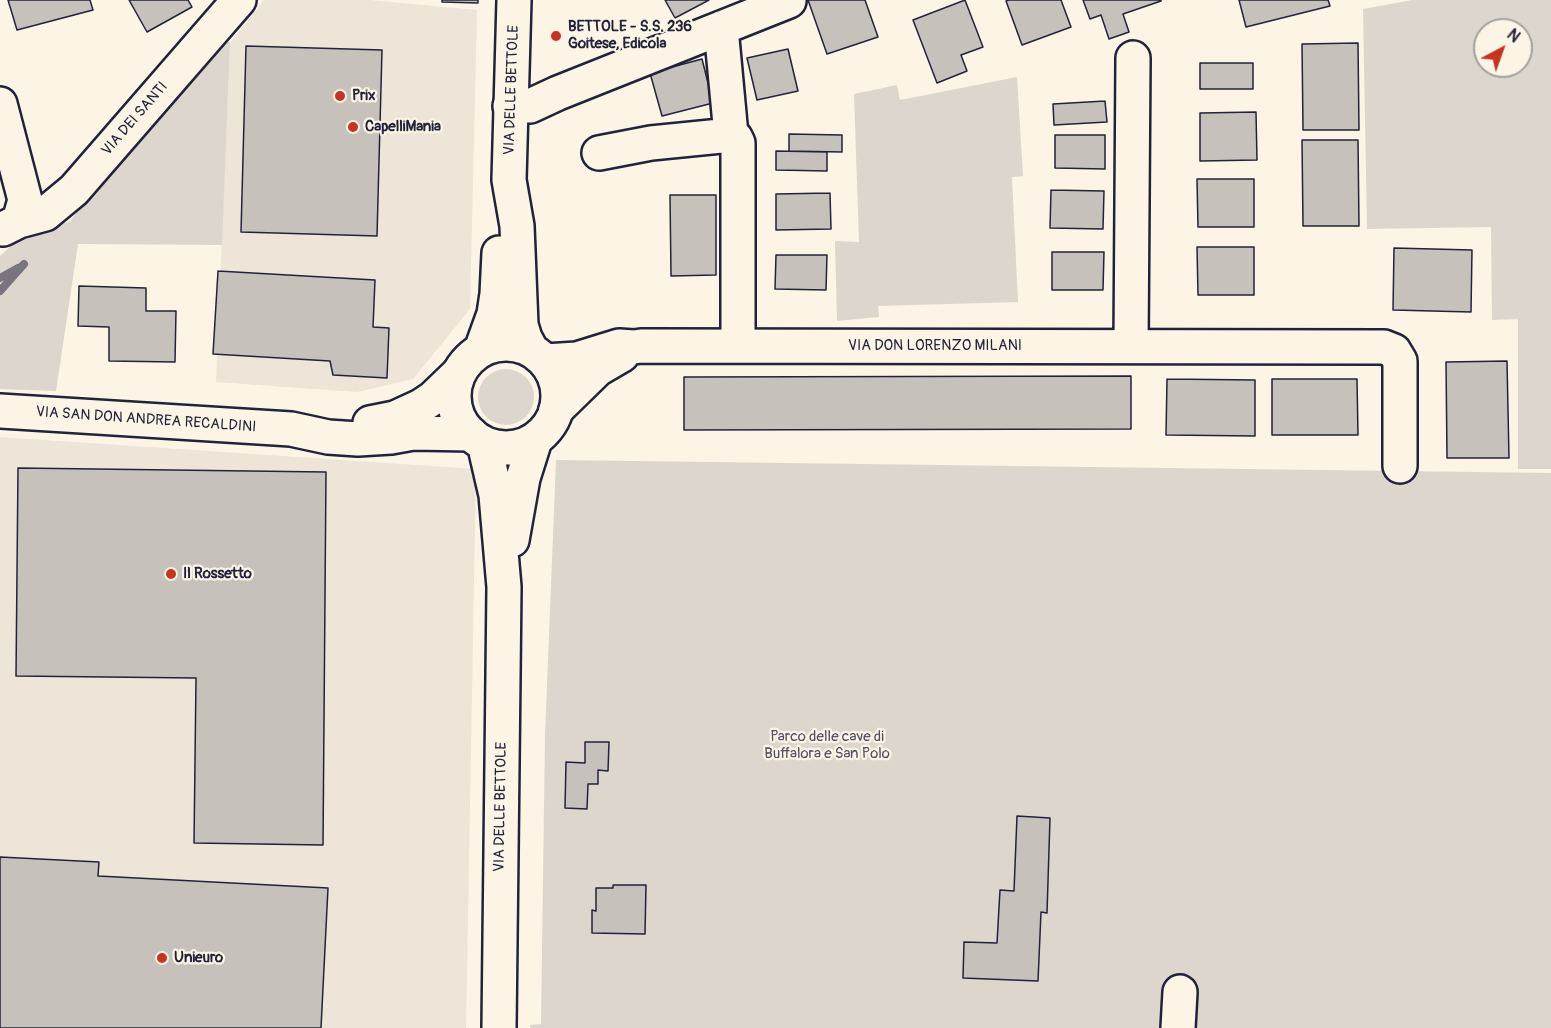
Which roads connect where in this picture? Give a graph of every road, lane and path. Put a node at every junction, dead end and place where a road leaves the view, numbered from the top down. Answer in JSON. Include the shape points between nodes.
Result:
{"nodes":[{"id":1,"x":239,"y":0,"type":"edge"},
{"id":2,"x":514,"y":0,"type":"edge"},
{"id":3,"x":789,"y":1,"type":"edge"},
{"id":4,"x":721,"y":28,"type":"junction"},
{"id":5,"x":1133,"y":58,"type":"dead end"},
{"id":6,"x":0,"y":104,"type":"edge"},
{"id":7,"x":510,"y":106,"type":"junction"},
{"id":8,"x":731,"y":135,"type":"junction"},
{"id":9,"x":599,"y":153,"type":"dead end"},
{"id":10,"x":509,"y":180,"type":"junction"},
{"id":11,"x":9,"y":226,"type":"edge"},
{"id":12,"x":738,"y":346,"type":"junction"},
{"id":13,"x":1131,"y":346,"type":"junction"},
{"id":14,"x":634,"y":347,"type":"junction"},
{"id":15,"x":539,"y":356,"type":"junction"},
{"id":16,"x":470,"y":361,"type":"junction"},
{"id":17,"x":556,"y":410,"type":"junction"},
{"id":18,"x":0,"y":411,"type":"edge"},
{"id":19,"x":291,"y":429,"type":"junction"},
{"id":20,"x":478,"y":439,"type":"junction"},
{"id":21,"x":535,"y":440,"type":"junction"},
{"id":22,"x":1400,"y":466,"type":"dead end"},
{"id":23,"x":504,"y":586,"type":"junction"},
{"id":24,"x":1180,"y":992,"type":"dead end"},
{"id":25,"x":499,"y":1028,"type":"edge"},
{"id":26,"x":1178,"y":1028,"type":"edge"}],
"edges":[{"from":1,"to":11,"type":"street","name":"VIA DEI SANTI","via":[[74,190],[45,214]]},
{"from":2,"to":7,"type":"street","name":"VIA DELLE BETTOLE"},
{"from":3,"to":4,"type":"street"},
{"from":4,"to":7,"type":"street","via":[[530,106]]},
{"from":4,"to":8,"type":"street"},
{"from":5,"to":13,"type":"street"},
{"from":6,"to":11,"type":"street","name":"VIA DEI SANTI","via":[[25,200]]},
{"from":7,"to":10,"type":"street","name":"VIA DELLE BETTOLE"},
{"from":8,"to":9,"type":"street"},
{"from":8,"to":12,"type":"street","via":[[738,143]]},
{"from":10,"to":15,"type":"street","name":"VIA DELLE BETTOLE","via":[[517,226],[521,325],[525,338]]},
{"from":10,"to":16,"type":"street","name":"VIA DELLE BETTOLE","via":[[501,224],[494,314]]},
{"from":12,"to":13,"type":"street","name":"VIA DON LORENZO MILANI"},
{"from":12,"to":14,"type":"street","name":"VIA DON LORENZO MILANI"},
{"from":13,"to":22,"type":"street","name":"VIA DON LORENZO MILANI","via":[[1389,348],[1401,361]]},
{"from":14,"to":15,"type":"street","name":"VIA DON LORENZO MILANI","via":[[619,346],[577,359]]},
{"from":14,"to":17,"type":"street","name":"VIA DON LORENZO MILANI","via":[[598,369]]},
{"from":15,"to":16,"type":"street","via":[[520,345],[506,344],[493,345]]},
{"from":15,"to":17,"type":"street","via":[[557,384]]},
{"from":16,"to":19,"type":"street","name":"VIA SAN DON ANDREA RECALDINI","via":[[433,398],[395,418]]},
{"from":16,"to":20,"type":"street","via":[[456,383],[455,405],[458,416]]},
{"from":17,"to":21,"type":"street","via":[[548,427]]},
{"from":18,"to":19,"type":"street","name":"VIA SAN DON ANDREA RECALDINI"},
{"from":19,"to":20,"type":"street","name":"VIA SAN DON ANDREA RECALDINI","via":[[358,439],[413,433]]},
{"from":20,"to":21,"type":"street","via":[[505,448]]},
{"from":20,"to":23,"type":"street","name":"VIA DELLE BETTOLE","via":[[495,495]]},
{"from":21,"to":23,"type":"street","name":"VIA DELLE BETTOLE","via":[[521,488]]},
{"from":23,"to":25,"type":"street","name":"VIA DELLE BETTOLE"},
{"from":24,"to":26,"type":"street"}]}
